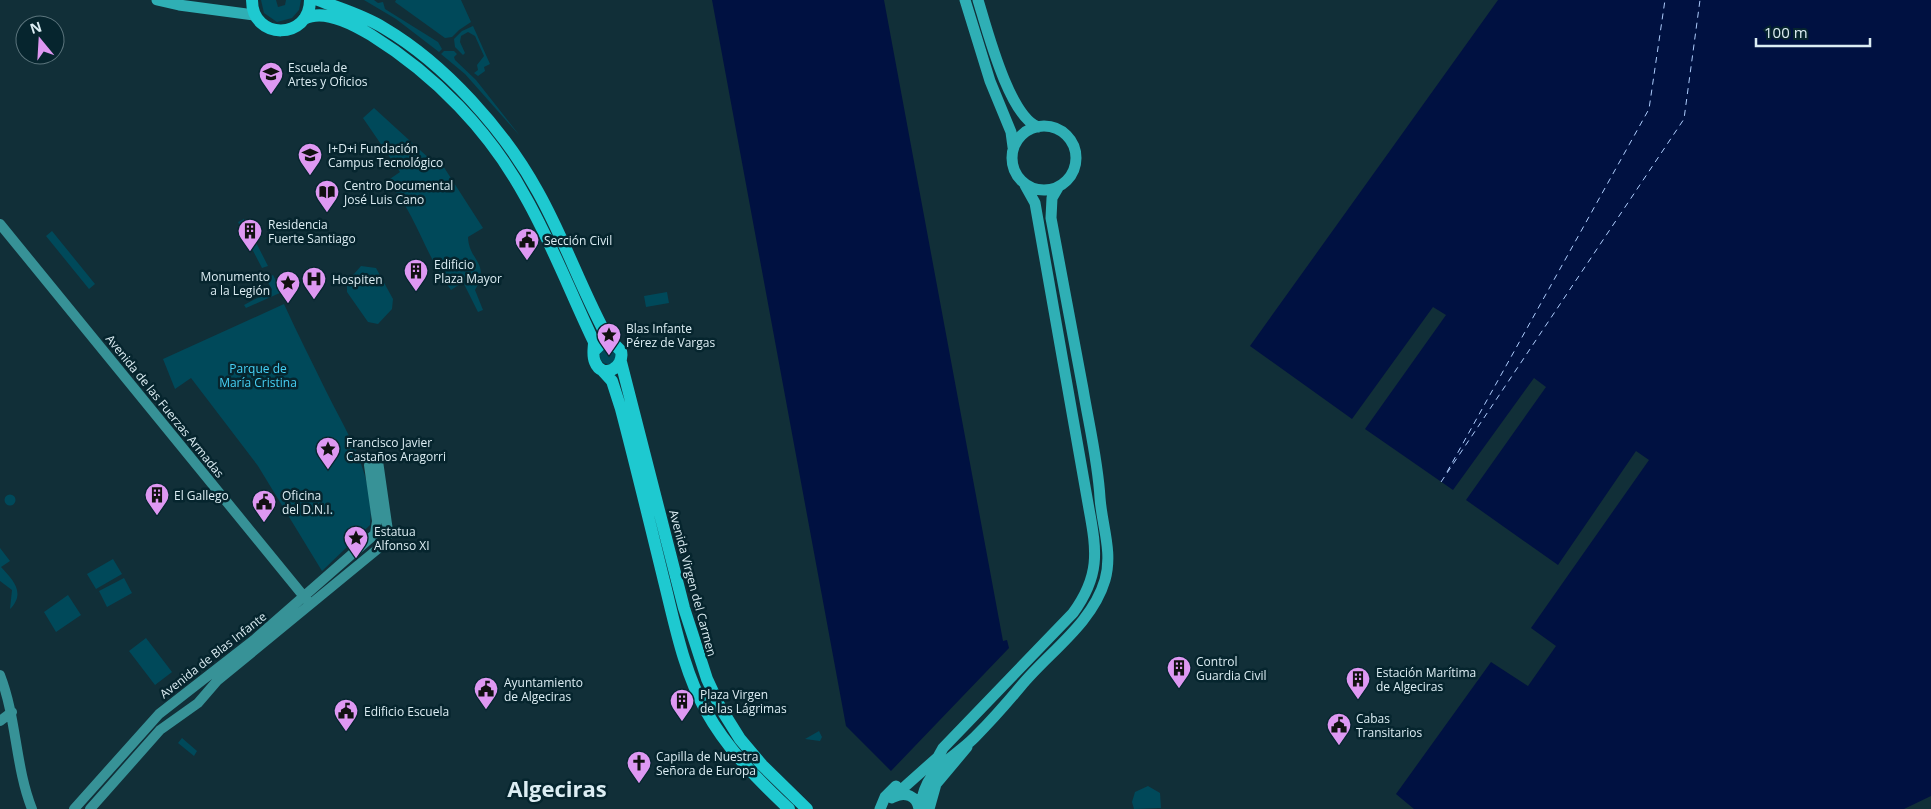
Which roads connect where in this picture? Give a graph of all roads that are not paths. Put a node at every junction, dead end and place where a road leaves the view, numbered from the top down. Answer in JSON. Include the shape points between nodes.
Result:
{"nodes":[{"id":1,"x":157,"y":0,"type":"edge"},
{"id":2,"x":252,"y":0,"type":"edge"},
{"id":3,"x":310,"y":0,"type":"edge"},
{"id":4,"x":318,"y":0,"type":"edge"},
{"id":5,"x":964,"y":0,"type":"edge"},
{"id":6,"x":978,"y":0,"type":"edge"},
{"id":7,"x":254,"y":15,"type":"junction"},
{"id":8,"x":304,"y":19,"type":"junction"},
{"id":9,"x":1038,"y":126,"type":"junction"},
{"id":10,"x":1012,"y":148,"type":"junction"},
{"id":11,"x":1026,"y":185,"type":"junction"},
{"id":12,"x":1059,"y":186,"type":"junction"},
{"id":13,"x":0,"y":224,"type":"edge"},
{"id":14,"x":0,"y":234,"type":"edge"},
{"id":15,"x":610,"y":342,"type":"junction"},
{"id":16,"x":594,"y":351,"type":"junction"},
{"id":17,"x":621,"y":362,"type":"junction"},
{"id":18,"x":602,"y":370,"type":"junction"},
{"id":19,"x":305,"y":603,"type":"junction"},
{"id":20,"x":0,"y":675,"type":"edge"},
{"id":21,"x":0,"y":685,"type":"edge"},
{"id":22,"x":7,"y":716,"type":"edge"},
{"id":23,"x":973,"y":739,"type":"junction"},
{"id":24,"x":943,"y":748,"type":"junction"},
{"id":25,"x":892,"y":798,"type":"junction"},
{"id":26,"x":26,"y":809,"type":"edge"},
{"id":27,"x":32,"y":809,"type":"edge"},
{"id":28,"x":74,"y":809,"type":"edge"},
{"id":29,"x":90,"y":809,"type":"edge"},
{"id":30,"x":789,"y":809,"type":"edge"},
{"id":31,"x":807,"y":809,"type":"edge"},
{"id":32,"x":880,"y":809,"type":"edge"},
{"id":33,"x":887,"y":809,"type":"edge"},
{"id":34,"x":919,"y":809,"type":"edge"},
{"id":35,"x":929,"y":809,"type":"edge"}],
"edges":[{"from":1,"to":7,"type":"main road"},
{"from":2,"to":7,"type":"highway"},
{"from":3,"to":8,"type":"highway"},
{"from":4,"to":15,"type":"highway","via":[[354,12],[384,28],[439,69],[463,92],[509,147],[538,191]]},
{"from":5,"to":10,"type":"main road","via":[[990,81],[1011,132]]},
{"from":6,"to":9,"type":"main road","via":[[1014,100],[1027,120]]},
{"from":7,"to":8,"type":"highway","via":[[263,24],[278,30],[295,27]]},
{"from":8,"to":16,"type":"highway","via":[[314,15],[330,17],[364,31],[432,80],[473,122],[526,196],[594,342]]},
{"from":9,"to":10,"type":"main road","via":[[1022,134]]},
{"from":9,"to":12,"type":"main road","via":[[1060,130],[1070,138],[1075,150],[1074,171]]},
{"from":10,"to":11,"type":"main road","via":[[1014,172]]},
{"from":11,"to":12,"type":"main road","via":[[1042,190]]},
{"from":11,"to":24,"type":"main road","via":[[1035,203],[1094,539],[1095,566],[1086,594],[1073,613]]},
{"from":12,"to":23,"type":"main road","via":[[1052,198],[1051,218],[1100,487],[1108,569],[1100,593],[1080,624]]},
{"from":13,"to":19,"type":"main road","name":"Avenida de las Fuerzas Armadas"},
{"from":14,"to":19,"type":"main road","name":"Avenida de las Fuerzas Armadas"},
{"from":15,"to":16,"type":"highway","via":[[599,345]]},
{"from":15,"to":17,"type":"highway","via":[[621,351]]},
{"from":16,"to":18,"type":"highway","via":[[594,362]]},
{"from":17,"to":18,"type":"highway","via":[[613,370]]},
{"from":17,"to":31,"type":"highway","name":"Avenida Virgen del Carmen","via":[[702,668],[720,708],[740,739]]},
{"from":18,"to":30,"type":"highway","name":"Avenida Virgen del Carmen","via":[[612,381],[621,409],[670,604],[694,684],[706,711],[730,746],[755,777]]},
{"from":19,"to":19,"type":"main road","name":"Avenida de Blas Infante","via":[[377,530],[373,463],[388,531],[385,543]]},
{"from":19,"to":28,"type":"main road","name":"Avenida de Blas Infante","via":[[159,714]]},
{"from":19,"to":29,"type":"main road","name":"Avenida de Blas Infante","via":[[198,703],[160,730]]},
{"from":20,"to":22,"type":"main road"},
{"from":21,"to":22,"type":"main road"},
{"from":22,"to":26,"type":"main road","via":[[17,784]]},
{"from":22,"to":27,"type":"main road"},
{"from":23,"to":34,"type":"main road","via":[[931,776]]},
{"from":23,"to":35,"type":"main road","via":[[936,784]]},
{"from":24,"to":25,"type":"main road","via":[[938,757]]},
{"from":24,"to":32,"type":"main road","via":[[885,797]]},
{"from":25,"to":33,"type":"main road"},
{"from":25,"to":34,"type":"main road","via":[[901,794],[910,796]]}]}
